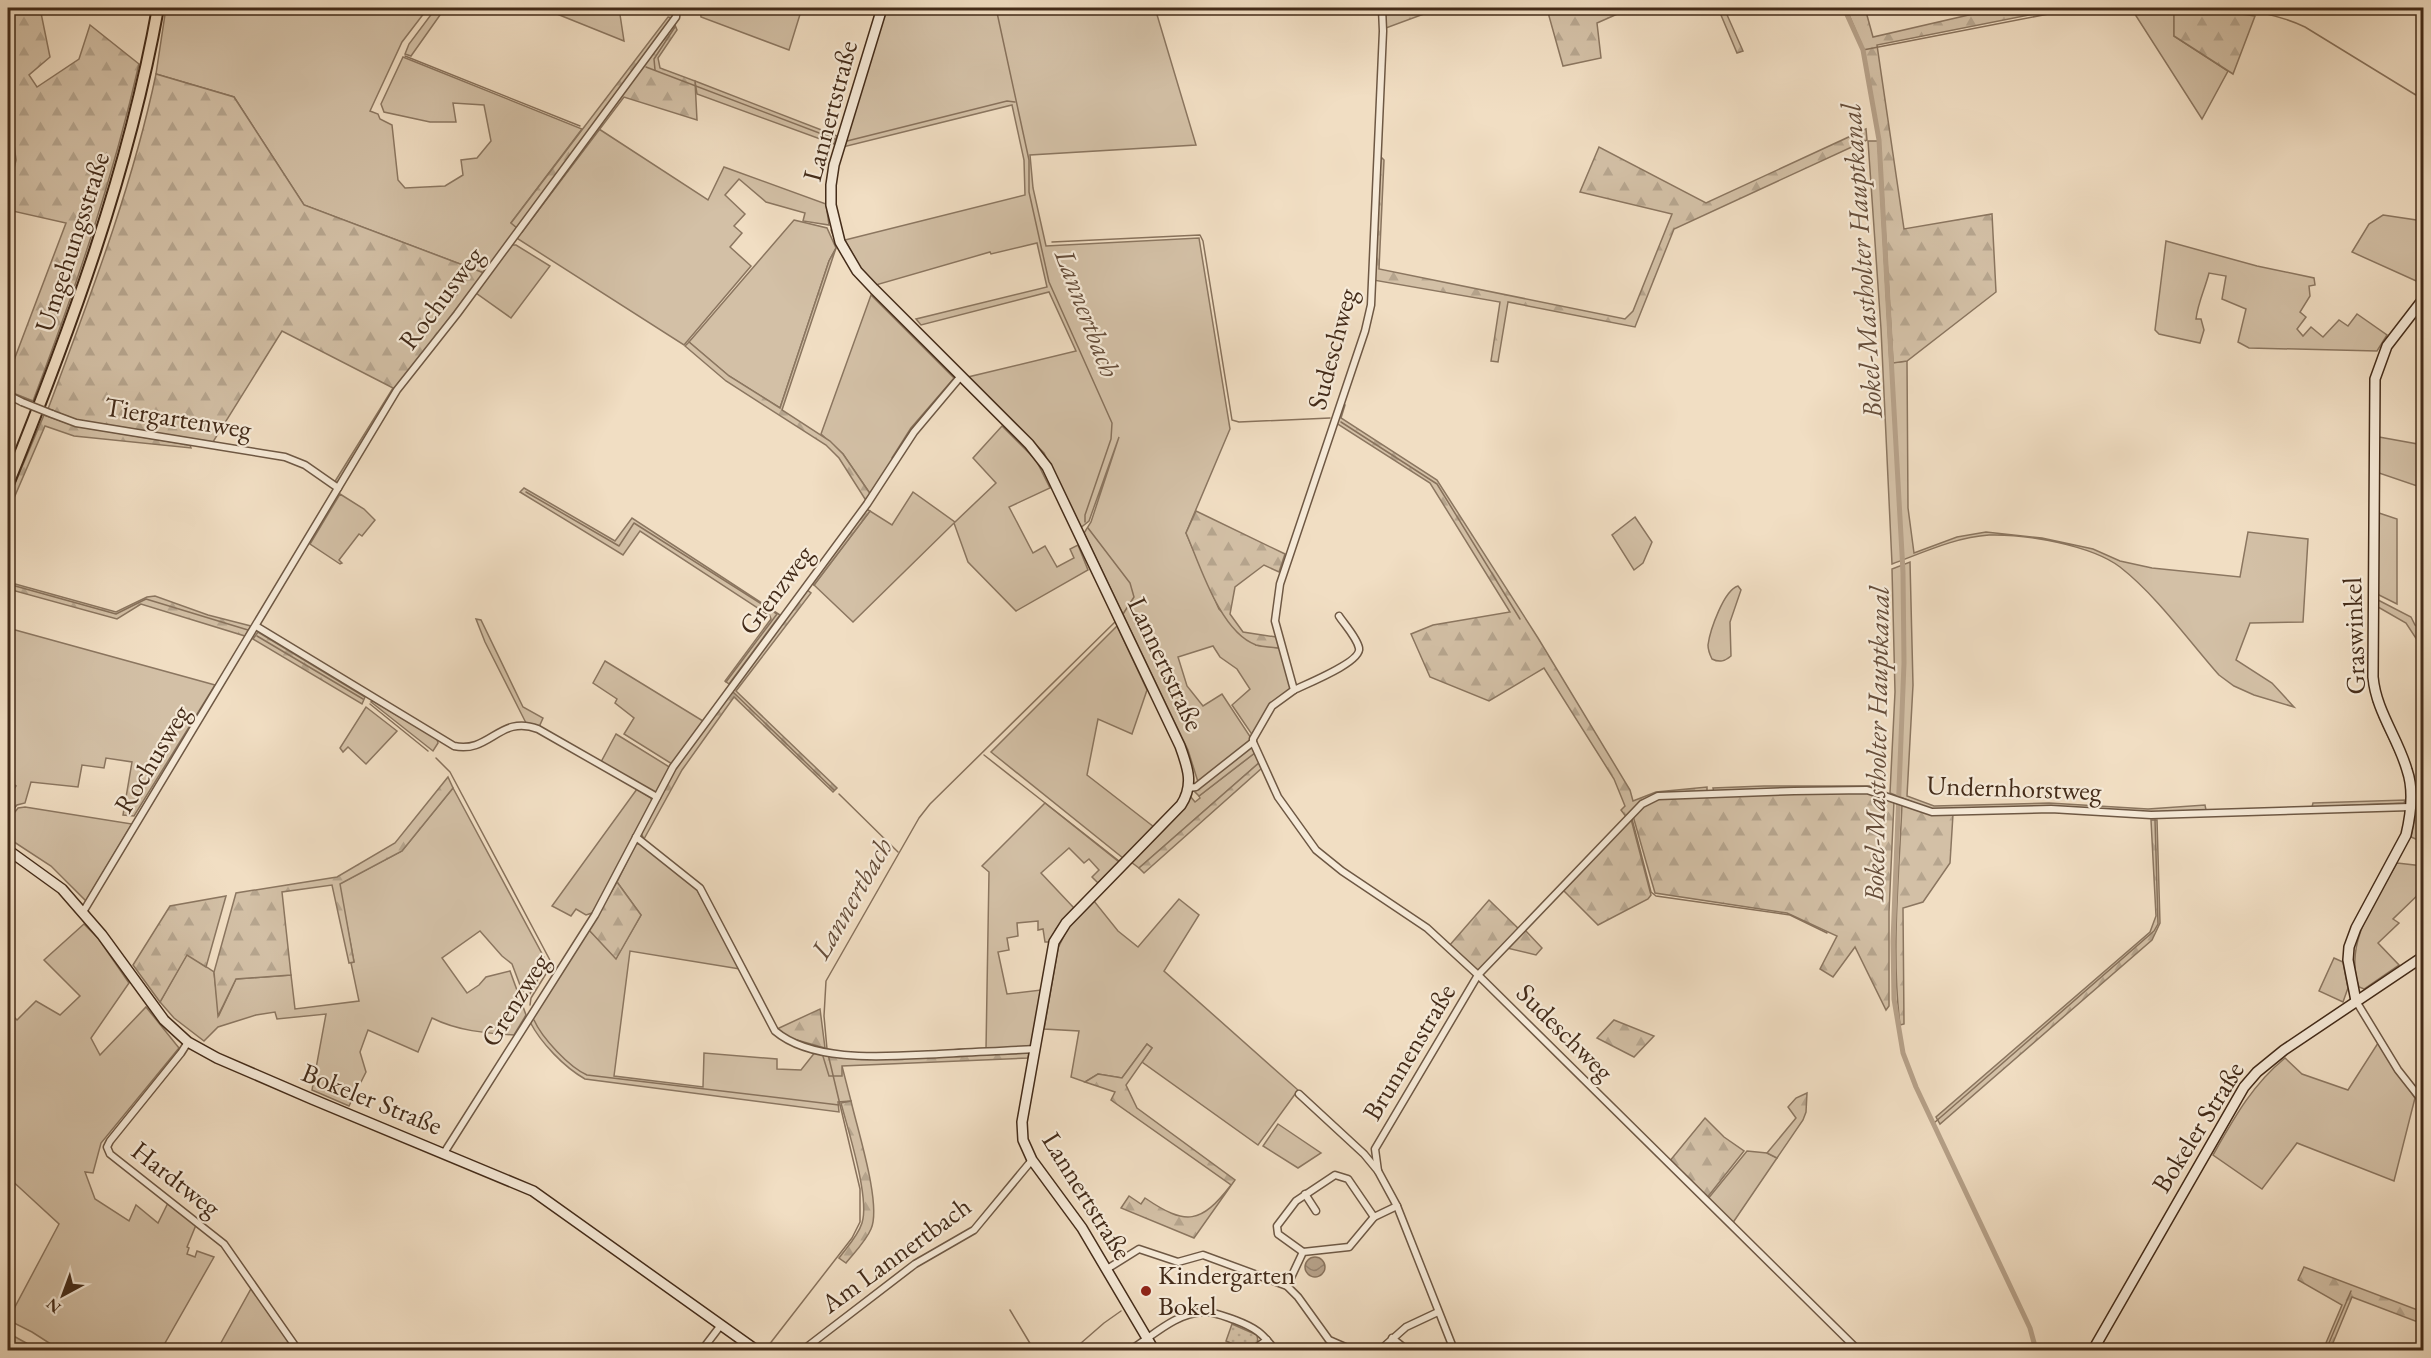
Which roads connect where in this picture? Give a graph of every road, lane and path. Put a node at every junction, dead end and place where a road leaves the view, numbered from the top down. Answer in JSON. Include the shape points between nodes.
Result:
{"nodes":[{"id":1,"x":158,"y":8,"type":"edge"},
{"id":2,"x":677,"y":8,"type":"edge"},
{"id":3,"x":882,"y":8,"type":"edge"},
{"id":4,"x":1382,"y":8,"type":"edge"},
{"id":5,"x":2424,"y":298,"type":"edge"},
{"id":6,"x":961,"y":376,"type":"junction"},
{"id":7,"x":8,"y":395,"type":"edge"},
{"id":8,"x":8,"y":484,"type":"edge"},
{"id":9,"x":338,"y":488,"type":"junction"},
{"id":10,"x":1339,"y":616,"type":"dead end"},
{"id":11,"x":256,"y":626,"type":"junction"},
{"id":12,"x":1294,"y":690,"type":"junction"},
{"id":13,"x":1253,"y":742,"type":"junction"},
{"id":14,"x":1189,"y":788,"type":"junction"},
{"id":15,"x":657,"y":797,"type":"junction"},
{"id":16,"x":2410,"y":807,"type":"junction"},
{"id":17,"x":636,"y":837,"type":"junction"},
{"id":18,"x":8,"y":850,"type":"edge"},
{"id":19,"x":83,"y":912,"type":"junction"},
{"id":20,"x":2424,"y":956,"type":"edge"},
{"id":21,"x":1478,"y":975,"type":"junction"},
{"id":22,"x":2356,"y":1001,"type":"junction"},
{"id":23,"x":188,"y":1041,"type":"junction"},
{"id":24,"x":1035,"y":1049,"type":"junction"},
{"id":25,"x":1299,"y":1094,"type":"dead end"},
{"id":26,"x":2424,"y":1102,"type":"edge"},
{"id":27,"x":1375,"y":1149,"type":"junction"},
{"id":28,"x":444,"y":1153,"type":"junction"},
{"id":29,"x":1364,"y":1154,"type":"junction"},
{"id":30,"x":1032,"y":1160,"type":"junction"},
{"id":31,"x":1378,"y":1171,"type":"junction"},
{"id":32,"x":1305,"y":1194,"type":"junction"},
{"id":33,"x":1397,"y":1206,"type":"junction"},
{"id":34,"x":1316,"y":1211,"type":"dead end"},
{"id":35,"x":1374,"y":1217,"type":"junction"},
{"id":36,"x":1303,"y":1252,"type":"junction"},
{"id":37,"x":1107,"y":1269,"type":"junction"},
{"id":38,"x":1287,"y":1286,"type":"junction"},
{"id":39,"x":1438,"y":1312,"type":"junction"},
{"id":40,"x":721,"y":1325,"type":"junction"},
{"id":41,"x":1392,"y":1338,"type":"junction"},
{"id":42,"x":1147,"y":1339,"type":"junction"},
{"id":43,"x":1267,"y":1340,"type":"junction"},
{"id":44,"x":298,"y":1350,"type":"edge"},
{"id":45,"x":702,"y":1350,"type":"edge"},
{"id":46,"x":756,"y":1350,"type":"edge"},
{"id":47,"x":803,"y":1350,"type":"edge"},
{"id":48,"x":1130,"y":1350,"type":"edge"},
{"id":49,"x":1154,"y":1350,"type":"edge"},
{"id":50,"x":1253,"y":1350,"type":"edge"},
{"id":51,"x":1275,"y":1350,"type":"edge"},
{"id":52,"x":1352,"y":1350,"type":"edge"},
{"id":53,"x":1380,"y":1350,"type":"edge"},
{"id":54,"x":1407,"y":1350,"type":"edge"},
{"id":55,"x":1454,"y":1350,"type":"edge"},
{"id":56,"x":1858,"y":1350,"type":"edge"},
{"id":57,"x":2093,"y":1350,"type":"edge"}],
"edges":[{"from":1,"to":8,"type":"main road","name":"Umgehungsstraße","via":[[135,116],[87,280]]},
{"from":2,"to":9,"type":"street","name":"Rochusweg","via":[[676,17],[397,390]]},
{"from":3,"to":6,"type":"street","name":"Lannertstraße","via":[[834,165],[834,226],[857,271]]},
{"from":4,"to":12,"type":"street","name":"Sudeschweg","via":[[1371,305],[1280,584],[1275,610]]},
{"from":5,"to":16,"type":"street","name":"Graswinkel","via":[[2387,346],[2377,369],[2374,391],[2373,677],[2379,704],[2408,771]]},
{"from":6,"to":14,"type":"street","name":"Lannertstraße","via":[[1047,467],[1180,746],[1188,769]]},
{"from":6,"to":15,"type":"street","name":"Grenzweg","via":[[914,432],[875,493],[673,767]]},
{"from":7,"to":9,"type":"street","name":"Tiergartenweg","bridge":true,"via":[[76,423],[285,457]]},
{"from":9,"to":11,"type":"street","name":"Rochusweg"},
{"from":10,"to":12,"type":"street","via":[[1359,647],[1359,654]]},
{"from":11,"to":15,"type":"street","via":[[454,746],[474,746],[513,725],[526,724]]},
{"from":11,"to":19,"type":"street","name":"Rochusweg"},
{"from":12,"to":13,"type":"street","via":[[1272,706]]},
{"from":13,"to":14,"type":"street","via":[[1196,787]]},
{"from":13,"to":21,"type":"street","name":"Sudeschweg","via":[[1278,797],[1316,850],[1427,928]]},
{"from":14,"to":24,"type":"street","name":"Lannertstraße","via":[[1174,813],[1060,932],[1053,947]]},
{"from":15,"to":17,"type":"street","name":"Grenzweg"},
{"from":16,"to":21,"type":"street","name":"Undernhorstweg","via":[[2151,815],[2051,809],[1932,812],[1868,790],[1658,796],[1642,804]]},
{"from":16,"to":22,"type":"street","name":"Graswinkel","via":[[2401,845],[2349,947]]},
{"from":17,"to":24,"type":"street","via":[[700,888],[775,1031],[785,1040],[861,1057]]},
{"from":17,"to":28,"type":"street","name":"Grenzweg","via":[[595,915]]},
{"from":18,"to":19,"type":"street","name":"Bokeler Straße","via":[[49,878]]},
{"from":19,"to":23,"type":"street","name":"Bokeler Straße","via":[[154,1008]]},
{"from":20,"to":22,"type":"street","name":"Bokeler Straße"},
{"from":21,"to":27,"type":"street","name":"Brunnenstraße"},
{"from":21,"to":56,"type":"street","name":"Sudeschweg"},
{"from":22,"to":26,"type":"street","via":[[2398,1070]]},
{"from":22,"to":57,"type":"street","name":"Bokeler Straße","via":[[2271,1059],[2244,1087]]},
{"from":23,"to":28,"type":"street","name":"Bokeler Straße","via":[[217,1058]]},
{"from":23,"to":44,"type":"street","name":"Hardtweg","via":[[107,1147],[110,1154],[224,1244]]},
{"from":24,"to":30,"type":"street","name":"Lannertstraße","via":[[1022,1122],[1026,1149]]},
{"from":25,"to":29,"type":"street","name":"Brunnenstraße"},
{"from":27,"to":29,"type":"street","name":"Brunnenstraße"},
{"from":27,"to":31,"type":"street","name":"Brunnenstraße"},
{"from":28,"to":40,"type":"street","name":"Bokeler Straße","via":[[533,1191]]},
{"from":29,"to":31,"type":"street","name":"Brunnenstraße"},
{"from":30,"to":37,"type":"street","name":"Lannertstraße"},
{"from":30,"to":47,"type":"street","name":"Am Lannertbach","via":[[974,1230],[915,1264]]},
{"from":31,"to":33,"type":"street","name":"Brunnenstraße"},
{"from":32,"to":34,"type":"street"},
{"from":32,"to":35,"type":"street","via":[[1335,1176],[1348,1179]]},
{"from":32,"to":36,"type":"street","via":[[1276,1230]]},
{"from":33,"to":35,"type":"street"},
{"from":33,"to":39,"type":"street","name":"Brunnenstraße"},
{"from":35,"to":36,"type":"street","via":[[1349,1247]]},
{"from":36,"to":38,"type":"street"},
{"from":37,"to":38,"type":"street","via":[[1139,1249],[1178,1262],[1203,1255]]},
{"from":37,"to":42,"type":"street","name":"Lannertstraße"},
{"from":38,"to":52,"type":"street","via":[[1329,1341]]},
{"from":39,"to":41,"type":"street"},
{"from":39,"to":55,"type":"street","name":"Brunnenstraße"},
{"from":40,"to":45,"type":"street"},
{"from":40,"to":46,"type":"street","name":"Bokeler Straße"},
{"from":41,"to":53,"type":"street"},
{"from":41,"to":54,"type":"street"},
{"from":42,"to":43,"type":"street","via":[[1175,1321],[1206,1311],[1251,1326]]},
{"from":42,"to":48,"type":"street"},
{"from":42,"to":49,"type":"street","name":"Lannertstraße"},
{"from":43,"to":50,"type":"street"},
{"from":43,"to":51,"type":"street"}]}
